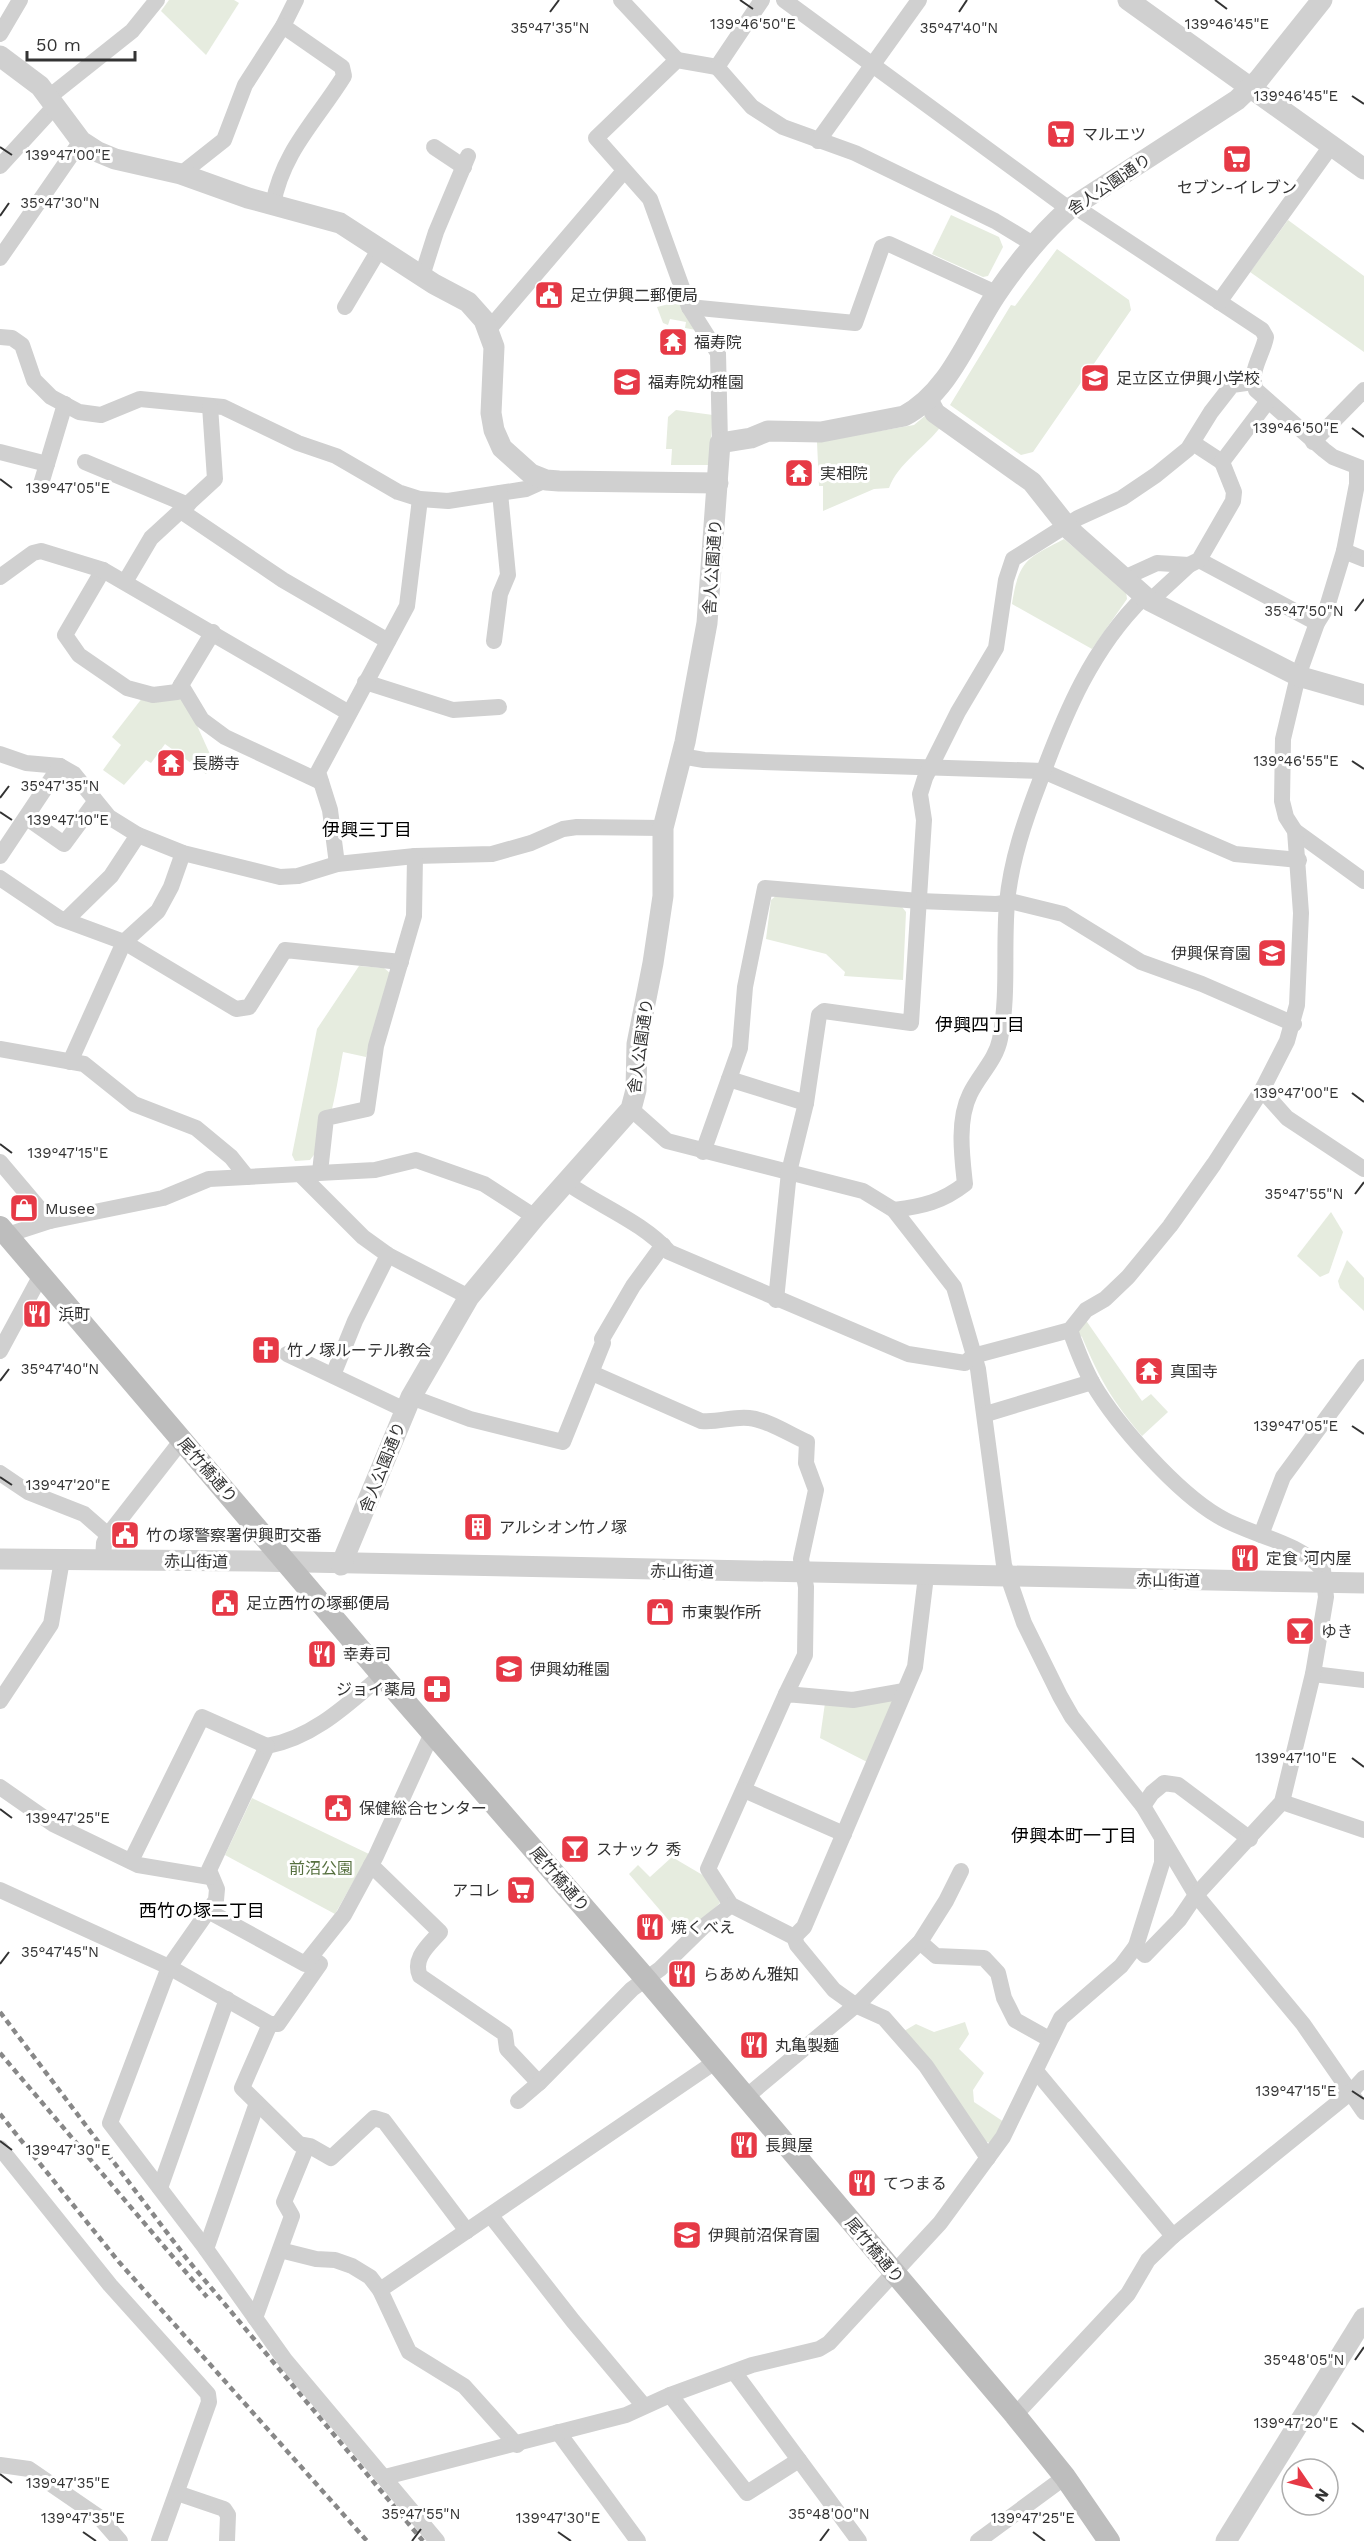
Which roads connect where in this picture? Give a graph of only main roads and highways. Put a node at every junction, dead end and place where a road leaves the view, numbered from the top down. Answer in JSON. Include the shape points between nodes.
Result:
{"nodes":[{"id":1,"x":4,"y":1231,"type":"edge"},
{"id":2,"x":1109,"y":2541,"type":"edge"}],
"edges":[{"from":1,"to":2,"type":"main road","name":"尾竹橋通り","via":[[1016,2415]]}]}
